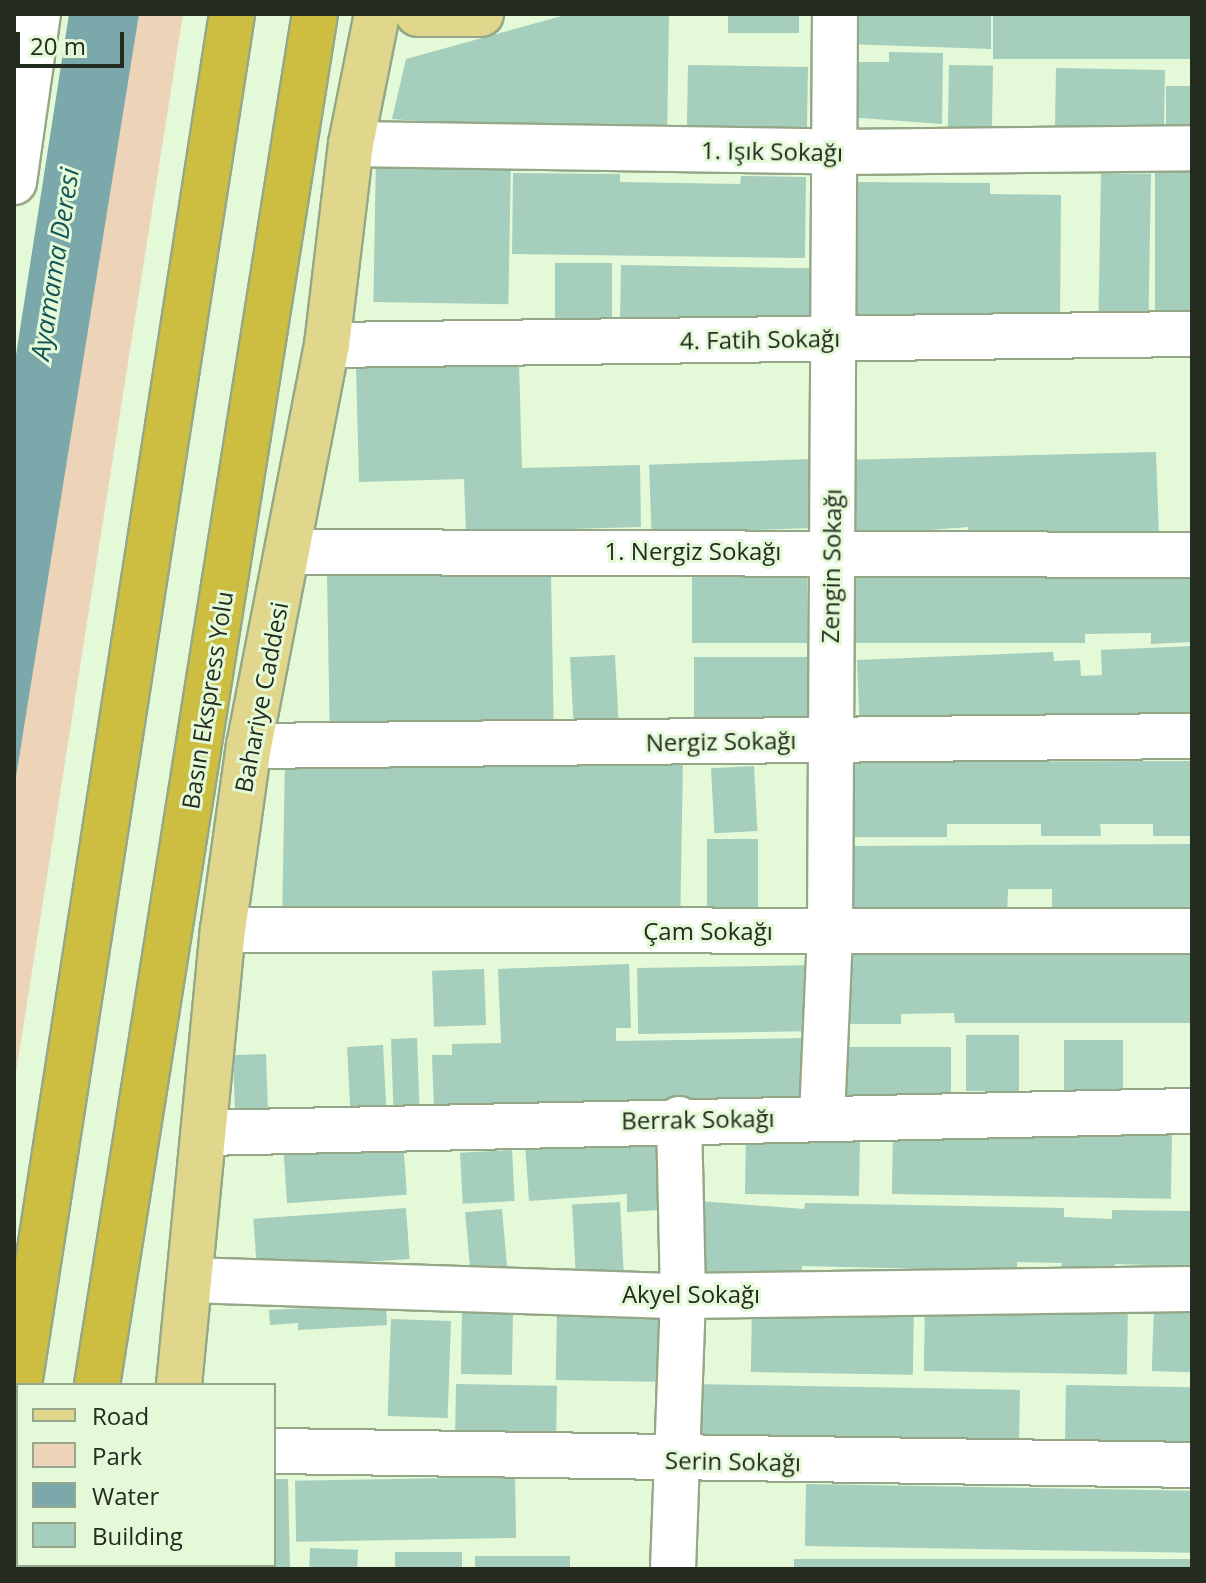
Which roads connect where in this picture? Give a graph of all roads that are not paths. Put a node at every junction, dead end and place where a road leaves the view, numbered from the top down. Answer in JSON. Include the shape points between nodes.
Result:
{"nodes":[{"id":1,"x":38,"y":14,"type":"edge"},
{"id":2,"x":232,"y":14,"type":"edge"},
{"id":3,"x":315,"y":14,"type":"edge"},
{"id":4,"x":377,"y":14,"type":"edge"},
{"id":5,"x":418,"y":14,"type":"edge"},
{"id":6,"x":481,"y":14,"type":"edge"},
{"id":7,"x":835,"y":14,"type":"edge"},
{"id":8,"x":351,"y":144,"type":"junction"},
{"id":9,"x":1192,"y":148,"type":"edge"},
{"id":10,"x":835,"y":152,"type":"junction"},
{"id":11,"x":14,"y":182,"type":"edge"},
{"id":12,"x":1192,"y":334,"type":"edge"},
{"id":13,"x":835,"y":338,"type":"junction"},
{"id":14,"x":327,"y":345,"type":"junction"},
{"id":15,"x":832,"y":551,"type":"junction"},
{"id":16,"x":289,"y":552,"type":"junction"},
{"id":17,"x":1192,"y":555,"type":"edge"},
{"id":18,"x":1192,"y":736,"type":"edge"},
{"id":19,"x":828,"y":740,"type":"junction"},
{"id":20,"x":249,"y":746,"type":"junction"},
{"id":21,"x":223,"y":930,"type":"junction"},
{"id":22,"x":830,"y":931,"type":"junction"},
{"id":23,"x":1192,"y":931,"type":"edge"},
{"id":24,"x":1192,"y":1111,"type":"edge"},
{"id":25,"x":822,"y":1117,"type":"junction"},
{"id":26,"x":679,"y":1119,"type":"junction"},
{"id":27,"x":204,"y":1133,"type":"junction"},
{"id":28,"x":190,"y":1280,"type":"junction"},
{"id":29,"x":1192,"y":1289,"type":"edge"},
{"id":30,"x":683,"y":1296,"type":"junction"},
{"id":31,"x":19,"y":1383,"type":"edge"},
{"id":32,"x":97,"y":1383,"type":"edge"},
{"id":33,"x":179,"y":1383,"type":"edge"},
{"id":34,"x":276,"y":1451,"type":"edge"},
{"id":35,"x":678,"y":1461,"type":"junction"},
{"id":36,"x":1192,"y":1465,"type":"edge"},
{"id":37,"x":673,"y":1569,"type":"edge"}],
"edges":[{"from":1,"to":11,"type":"street"},
{"from":2,"to":31,"type":"highway"},
{"from":3,"to":32,"type":"highway","name":"Basın Ekspress Yolu"},
{"from":4,"to":8,"type":"main road","name":"Bahariye Caddesi"},
{"from":5,"to":6,"type":"main road"},
{"from":7,"to":10,"type":"street","name":"Zengin Sokağı"},
{"from":8,"to":10,"type":"street","name":"1. Işık Sokağı"},
{"from":8,"to":14,"type":"main road","name":"Bahariye Caddesi"},
{"from":9,"to":10,"type":"street","name":"1. Işık Sokağı"},
{"from":10,"to":13,"type":"street","name":"Zengin Sokağı"},
{"from":12,"to":13,"type":"street","name":"4. Fatih Sokağı"},
{"from":13,"to":14,"type":"street","name":"4. Fatih Sokağı"},
{"from":13,"to":15,"type":"street","name":"Zengin Sokağı"},
{"from":14,"to":16,"type":"main road","name":"Bahariye Caddesi"},
{"from":15,"to":16,"type":"street","name":"1. Nergiz Sokağı"},
{"from":15,"to":17,"type":"street","name":"1. Nergiz Sokağı"},
{"from":15,"to":19,"type":"street","name":"Zengin Sokağı"},
{"from":16,"to":20,"type":"main road","name":"Bahariye Caddesi"},
{"from":18,"to":19,"type":"street","name":"Nergiz Sokağı"},
{"from":19,"to":20,"type":"street","name":"Nergiz Sokağı"},
{"from":19,"to":22,"type":"street","name":"Zengin Sokağı"},
{"from":20,"to":21,"type":"main road","name":"Bahariye Caddesi"},
{"from":21,"to":22,"type":"street","name":"Çam Sokağı"},
{"from":21,"to":27,"type":"main road","name":"Bahariye Caddesi"},
{"from":22,"to":23,"type":"street","name":"Çam Sokağı"},
{"from":22,"to":25,"type":"street","name":"Zengin Sokağı"},
{"from":24,"to":25,"type":"street","name":"Berrak Sokağı"},
{"from":25,"to":26,"type":"street","name":"Berrak Sokağı"},
{"from":26,"to":27,"type":"street","name":"Berrak Sokağı"},
{"from":26,"to":30,"type":"street"},
{"from":27,"to":28,"type":"main road","name":"Bahariye Caddesi"},
{"from":28,"to":30,"type":"street","name":"Akyel Sokağı"},
{"from":28,"to":33,"type":"main road","name":"Bahariye Caddesi"},
{"from":29,"to":30,"type":"street","name":"Akyel Sokağı"},
{"from":30,"to":35,"type":"street"},
{"from":34,"to":35,"type":"street","name":"Serin Sokağı"},
{"from":35,"to":36,"type":"street","name":"Serin Sokağı"},
{"from":35,"to":37,"type":"street"}]}
